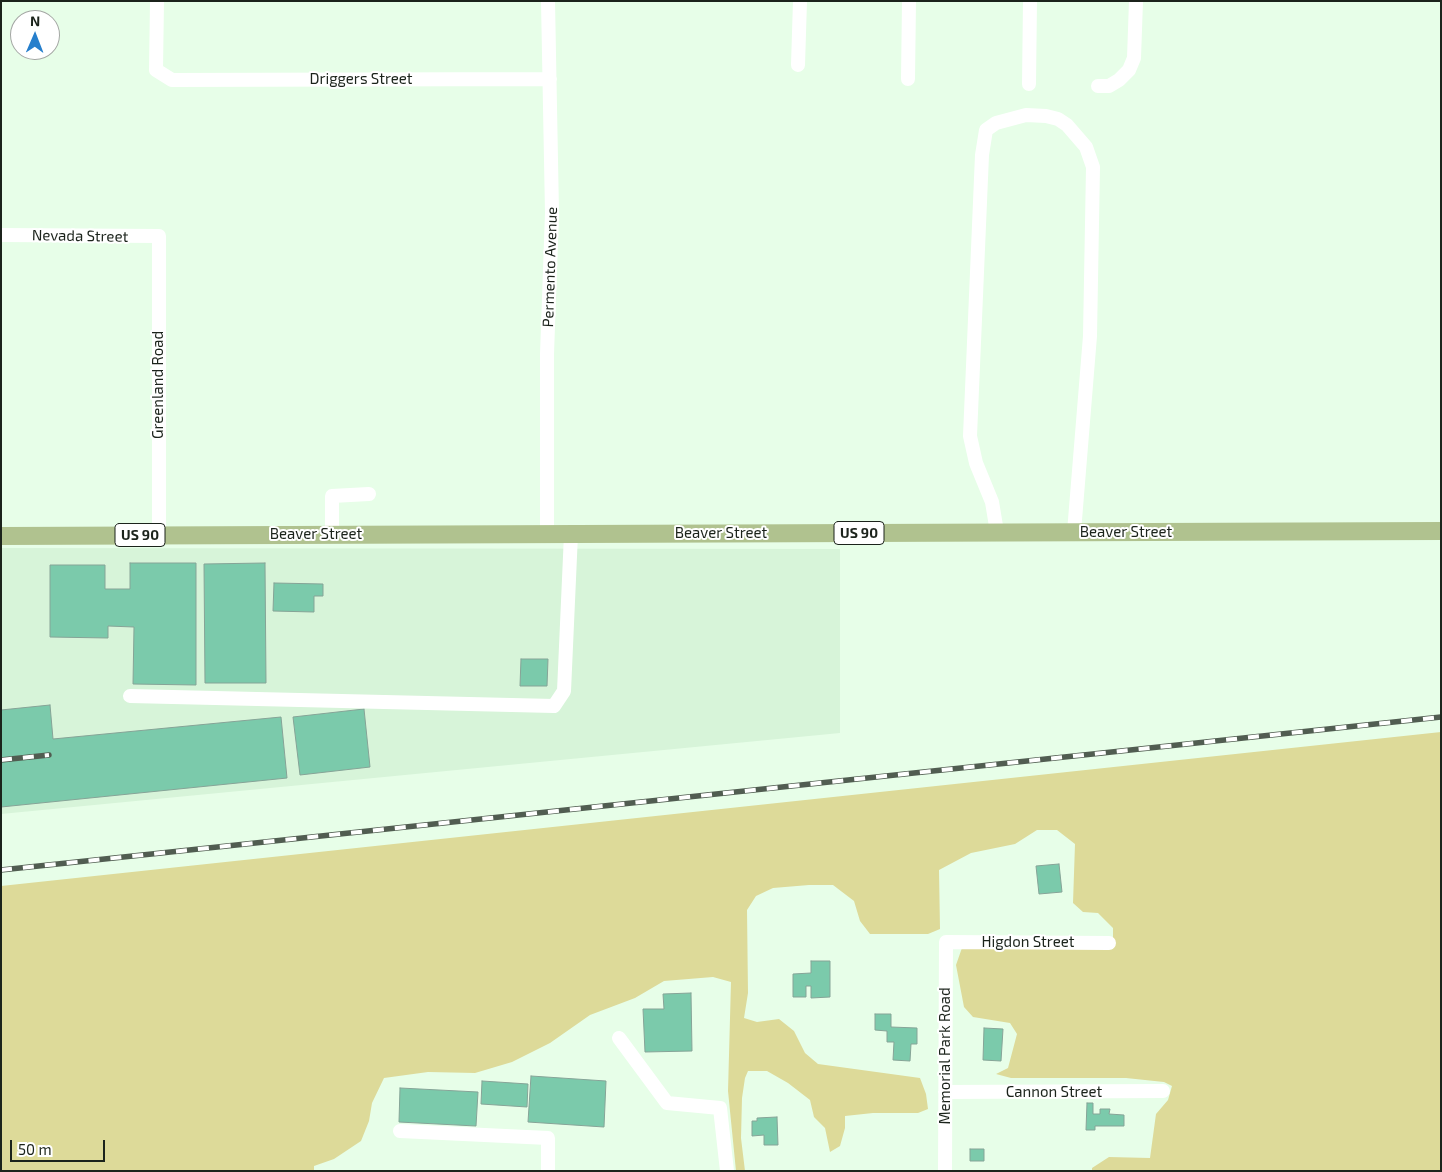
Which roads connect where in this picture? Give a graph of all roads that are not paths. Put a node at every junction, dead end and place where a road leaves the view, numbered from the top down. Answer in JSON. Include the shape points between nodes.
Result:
{"nodes":[{"id":1,"x":157,"y":1,"type":"edge"},
{"id":2,"x":548,"y":1,"type":"edge"},
{"id":3,"x":800,"y":1,"type":"edge"},
{"id":4,"x":909,"y":1,"type":"edge"},
{"id":5,"x":1030,"y":1,"type":"edge"},
{"id":6,"x":1136,"y":1,"type":"edge"},
{"id":7,"x":798,"y":65,"type":"dead end"},
{"id":8,"x":550,"y":79,"type":"junction"},
{"id":9,"x":908,"y":79,"type":"dead end"},
{"id":10,"x":1029,"y":84,"type":"dead end"},
{"id":11,"x":1098,"y":86,"type":"dead end"},
{"id":12,"x":1,"y":235,"type":"edge"},
{"id":13,"x":159,"y":236,"type":"joint"},
{"id":14,"x":368,"y":494,"type":"dead end"},
{"id":15,"x":1441,"y":531,"type":"edge"},
{"id":16,"x":997,"y":532,"type":"junction"},
{"id":17,"x":1074,"y":532,"type":"junction"},
{"id":18,"x":332,"y":534,"type":"junction"},
{"id":19,"x":547,"y":534,"type":"junction"},
{"id":20,"x":571,"y":534,"type":"junction"},
{"id":21,"x":159,"y":535,"type":"junction"},
{"id":22,"x":1,"y":536,"type":"edge"},
{"id":23,"x":130,"y":696,"type":"dead end"},
{"id":24,"x":946,"y":942,"type":"joint"},
{"id":25,"x":1109,"y":943,"type":"dead end"},
{"id":26,"x":619,"y":1038,"type":"dead end"},
{"id":27,"x":1163,"y":1091,"type":"dead end"},
{"id":28,"x":945,"y":1092,"type":"junction"},
{"id":29,"x":400,"y":1131,"type":"dead end"},
{"id":30,"x":548,"y":1171,"type":"edge"},
{"id":31,"x":727,"y":1171,"type":"edge"},
{"id":32,"x":945,"y":1171,"type":"edge"}],
"edges":[{"from":1,"to":8,"type":"street","name":"Driggers Street","via":[[156,70],[172,80]]},
{"from":2,"to":8,"type":"street","name":"Permento Avenue"},
{"from":3,"to":7,"type":"street"},
{"from":4,"to":9,"type":"street"},
{"from":5,"to":10,"type":"street"},
{"from":6,"to":11,"type":"street","via":[[1134,58],[1129,70],[1109,86]]},
{"from":8,"to":19,"type":"street","name":"Permento Avenue","via":[[552,213],[547,354]]},
{"from":12,"to":13,"type":"street","name":"Nevada Street"},
{"from":13,"to":21,"type":"street","name":"Greenland Road"},
{"from":14,"to":18,"type":"street","via":[[332,496]]},
{"from":15,"to":17,"type":"main road","name":"Beaver Street","number":"US 90"},
{"from":16,"to":17,"type":"main road","name":"Beaver Street","number":"US 90"},
{"from":16,"to":17,"type":"street","via":[[992,502],[976,463],[970,436],[982,155],[986,130],[996,123],[1026,115],[1046,116],[1067,125],[1086,147],[1093,167],[1090,336]]},
{"from":16,"to":20,"type":"main road","name":"Beaver Street","number":"US 90"},
{"from":18,"to":19,"type":"main road","name":"Beaver Street","number":"US 90"},
{"from":18,"to":21,"type":"main road","name":"Beaver Street","number":"US 90"},
{"from":19,"to":20,"type":"main road","name":"Beaver Street","number":"US 90"},
{"from":20,"to":23,"type":"street","via":[[564,691],[554,706]]},
{"from":21,"to":22,"type":"main road","name":"Beaver Street","number":"US 90"},
{"from":24,"to":25,"type":"street","name":"Higdon Street"},
{"from":24,"to":28,"type":"street","name":"Memorial Park Road"},
{"from":26,"to":31,"type":"street","via":[[667,1103],[720,1108]]},
{"from":27,"to":28,"type":"street","name":"Cannon Street"},
{"from":28,"to":32,"type":"street","name":"Memorial Park Road"},
{"from":29,"to":30,"type":"street","via":[[548,1138]]}]}
